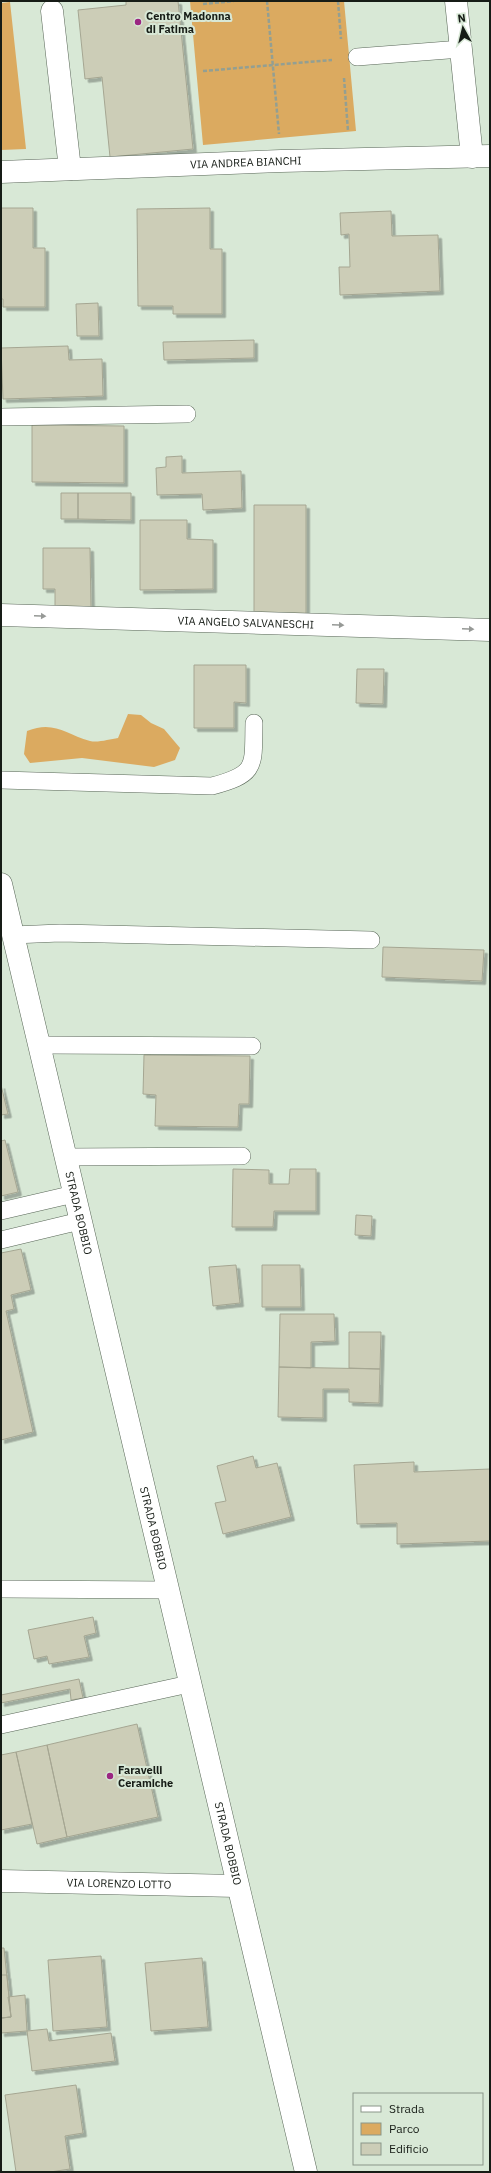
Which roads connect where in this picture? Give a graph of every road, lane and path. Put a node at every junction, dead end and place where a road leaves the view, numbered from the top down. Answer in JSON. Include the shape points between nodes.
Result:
{"nodes":[{"id":1,"x":234,"y":1,"type":"edge"},
{"id":2,"x":267,"y":1,"type":"edge"},
{"id":3,"x":456,"y":1,"type":"edge"},
{"id":4,"x":204,"y":4,"type":"dead end"},
{"id":5,"x":52,"y":11,"type":"dead end"},
{"id":6,"x":461,"y":49,"type":"junction"},
{"id":7,"x":356,"y":57,"type":"joint"},
{"id":8,"x":272,"y":65,"type":"junction"},
{"id":9,"x":203,"y":71,"type":"dead end"},
{"id":10,"x":481,"y":156,"type":"edge"},
{"id":11,"x":281,"y":161,"type":"junction"},
{"id":12,"x":70,"y":169,"type":"junction"},
{"id":13,"x":1,"y":172,"type":"edge"},
{"id":14,"x":187,"y":414,"type":"dead end"},
{"id":15,"x":1,"y":417,"type":"edge"},
{"id":16,"x":1,"y":615,"type":"edge"},
{"id":17,"x":490,"y":630,"type":"edge"},
{"id":18,"x":254,"y":723,"type":"dead end"},
{"id":19,"x":1,"y":780,"type":"edge"},
{"id":20,"x":1,"y":884,"type":"edge"},
{"id":21,"x":13,"y":935,"type":"junction"},
{"id":22,"x":371,"y":940,"type":"dead end"},
{"id":23,"x":39,"y":1045,"type":"junction"},
{"id":24,"x":252,"y":1046,"type":"dead end"},
{"id":25,"x":242,"y":1156,"type":"dead end"},
{"id":26,"x":65,"y":1157,"type":"junction"},
{"id":27,"x":74,"y":1194,"type":"junction"},
{"id":28,"x":1,"y":1211,"type":"edge"},
{"id":29,"x":80,"y":1221,"type":"junction"},
{"id":30,"x":1,"y":1240,"type":"edge"},
{"id":31,"x":1,"y":1589,"type":"edge"},
{"id":32,"x":167,"y":1590,"type":"junction"},
{"id":33,"x":189,"y":1684,"type":"junction"},
{"id":34,"x":1,"y":1725,"type":"edge"},
{"id":35,"x":1,"y":1881,"type":"edge"},
{"id":36,"x":237,"y":1886,"type":"junction"},
{"id":37,"x":306,"y":2172,"type":"edge"}],
"edges":[{"from":1,"to":4,"type":"path"},
{"from":2,"to":8,"type":"path"},
{"from":3,"to":6,"type":"street"},
{"from":5,"to":12,"type":"street"},
{"from":6,"to":7,"type":"lane"},
{"from":6,"to":10,"type":"street"},
{"from":7,"to":8,"type":"path"},
{"from":8,"to":9,"type":"path"},
{"from":8,"to":11,"type":"path"},
{"from":10,"to":11,"type":"street","name":"VIA ANDREA BIANCHI"},
{"from":11,"to":12,"type":"street","name":"VIA ANDREA BIANCHI"},
{"from":12,"to":13,"type":"street","name":"VIA ANDREA BIANCHI"},
{"from":14,"to":15,"type":"lane"},
{"from":16,"to":17,"type":"street","name":"VIA ANGELO SALVANESCHI","one_way":true},
{"from":18,"to":19,"type":"lane","via":[[253,757],[250,768],[236,780],[212,786]]},
{"from":20,"to":21,"type":"street","name":"STRADA BOBBIO"},
{"from":21,"to":22,"type":"lane","via":[[60,933]]},
{"from":21,"to":23,"type":"street","name":"STRADA BOBBIO"},
{"from":23,"to":24,"type":"lane"},
{"from":23,"to":26,"type":"street","name":"STRADA BOBBIO"},
{"from":25,"to":26,"type":"lane"},
{"from":26,"to":27,"type":"street","name":"STRADA BOBBIO"},
{"from":27,"to":28,"type":"lane"},
{"from":27,"to":29,"type":"street","name":"STRADA BOBBIO"},
{"from":29,"to":30,"type":"lane"},
{"from":29,"to":32,"type":"street","name":"STRADA BOBBIO"},
{"from":31,"to":32,"type":"lane"},
{"from":32,"to":33,"type":"street","name":"STRADA BOBBIO"},
{"from":33,"to":34,"type":"lane"},
{"from":33,"to":36,"type":"street","name":"STRADA BOBBIO"},
{"from":35,"to":36,"type":"street","name":"VIA LORENZO LOTTO"},
{"from":36,"to":37,"type":"street","name":"STRADA BOBBIO"}]}
